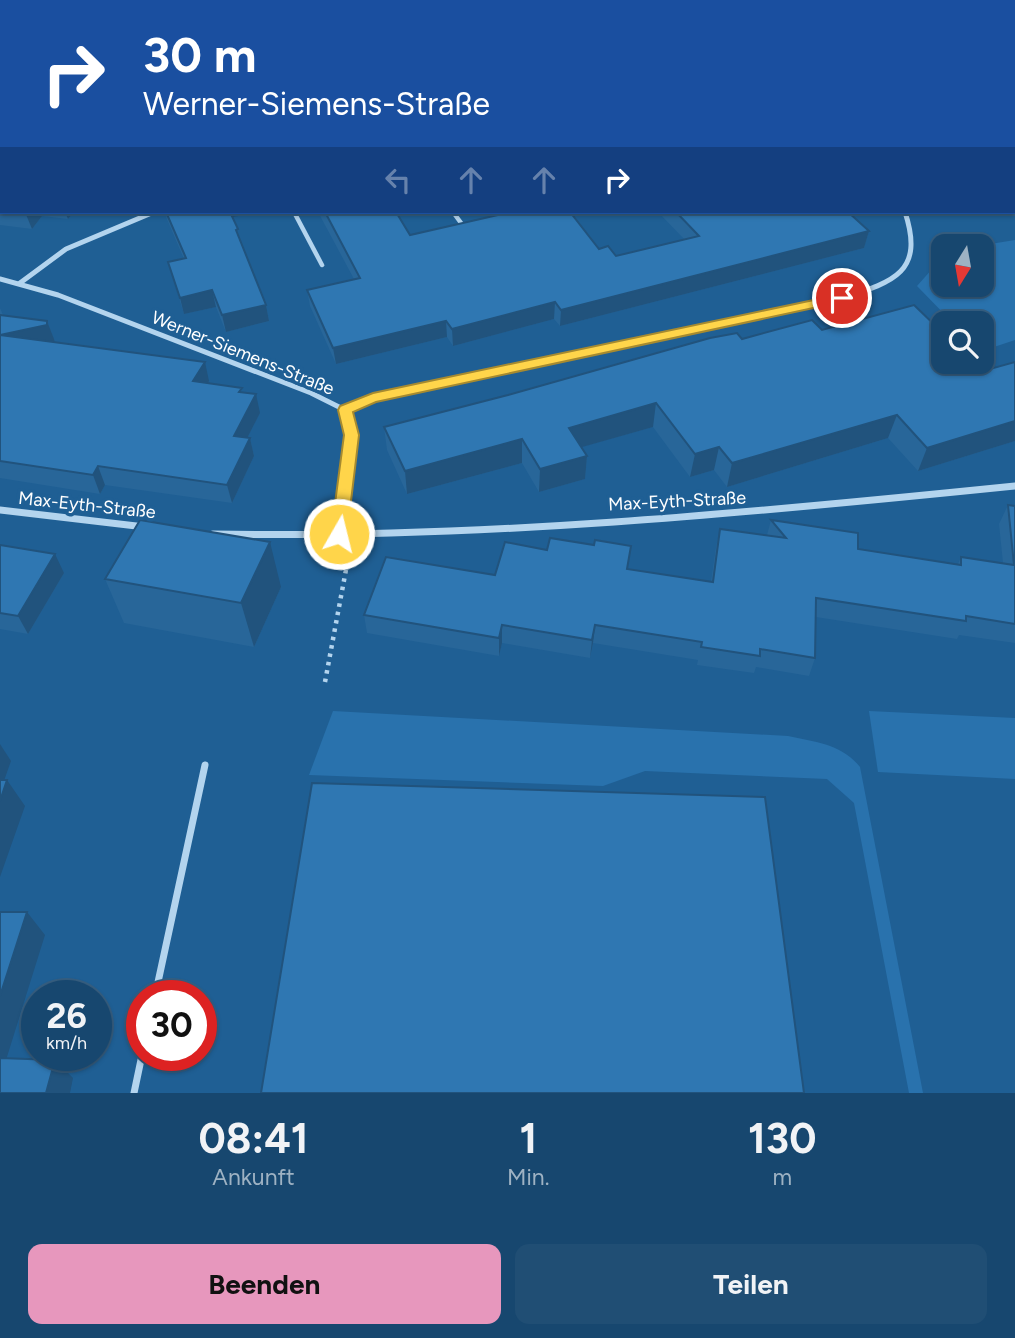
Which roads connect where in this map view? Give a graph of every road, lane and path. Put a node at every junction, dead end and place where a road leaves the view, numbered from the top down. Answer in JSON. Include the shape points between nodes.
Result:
{"nodes":[{"id":1,"x":149,"y":214,"type":"edge"},
{"id":2,"x":295,"y":214,"type":"edge"},
{"id":3,"x":454,"y":214,"type":"edge"},
{"id":4,"x":906,"y":214,"type":"edge"},
{"id":5,"x":464,"y":227,"type":"edge"},
{"id":6,"x":322,"y":265,"type":"dead end"},
{"id":7,"x":0,"y":279,"type":"edge"},
{"id":8,"x":20,"y":283,"type":"junction"},
{"id":9,"x":345,"y":410,"type":"junction"},
{"id":10,"x":1015,"y":486,"type":"edge"},
{"id":11,"x":0,"y":510,"type":"edge"},
{"id":12,"x":160,"y":528,"type":"edge"},
{"id":13,"x":201,"y":533,"type":"edge"},
{"id":14,"x":339,"y":534,"type":"junction"},
{"id":15,"x":348,"y":534,"type":"junction"},
{"id":16,"x":326,"y":682,"type":"dead end"},
{"id":17,"x":205,"y":765,"type":"dead end"},
{"id":18,"x":158,"y":980,"type":"edge"},
{"id":19,"x":139,"y":1071,"type":"edge"},
{"id":20,"x":134,"y":1093,"type":"edge"}],
"edges":[{"from":1,"to":8,"type":"street","via":[[66,249]]},
{"from":2,"to":6,"type":"lane"},
{"from":3,"to":5,"type":"lane"},
{"from":4,"to":9,"type":"street","name":"Werner-Siemens-Straße","via":[[914,246],[911,261],[891,282],[842,298],[373,398]]},
{"from":7,"to":8,"type":"street","name":"Werner-Siemens-Straße"},
{"from":8,"to":9,"type":"street","name":"Werner-Siemens-Straße"},
{"from":9,"to":14,"type":"street","via":[[352,435]]},
{"from":10,"to":15,"type":"street","name":"Max-Eyth-Straße","via":[[768,511]]},
{"from":11,"to":12,"type":"street","name":"Max-Eyth-Straße"},
{"from":13,"to":14,"type":"street","name":"Max-Eyth-Straße"},
{"from":14,"to":15,"type":"street","name":"Max-Eyth-Straße"},
{"from":15,"to":16,"type":"path","via":[[347,574]]},
{"from":17,"to":18,"type":"lane"},
{"from":19,"to":20,"type":"lane"}]}
